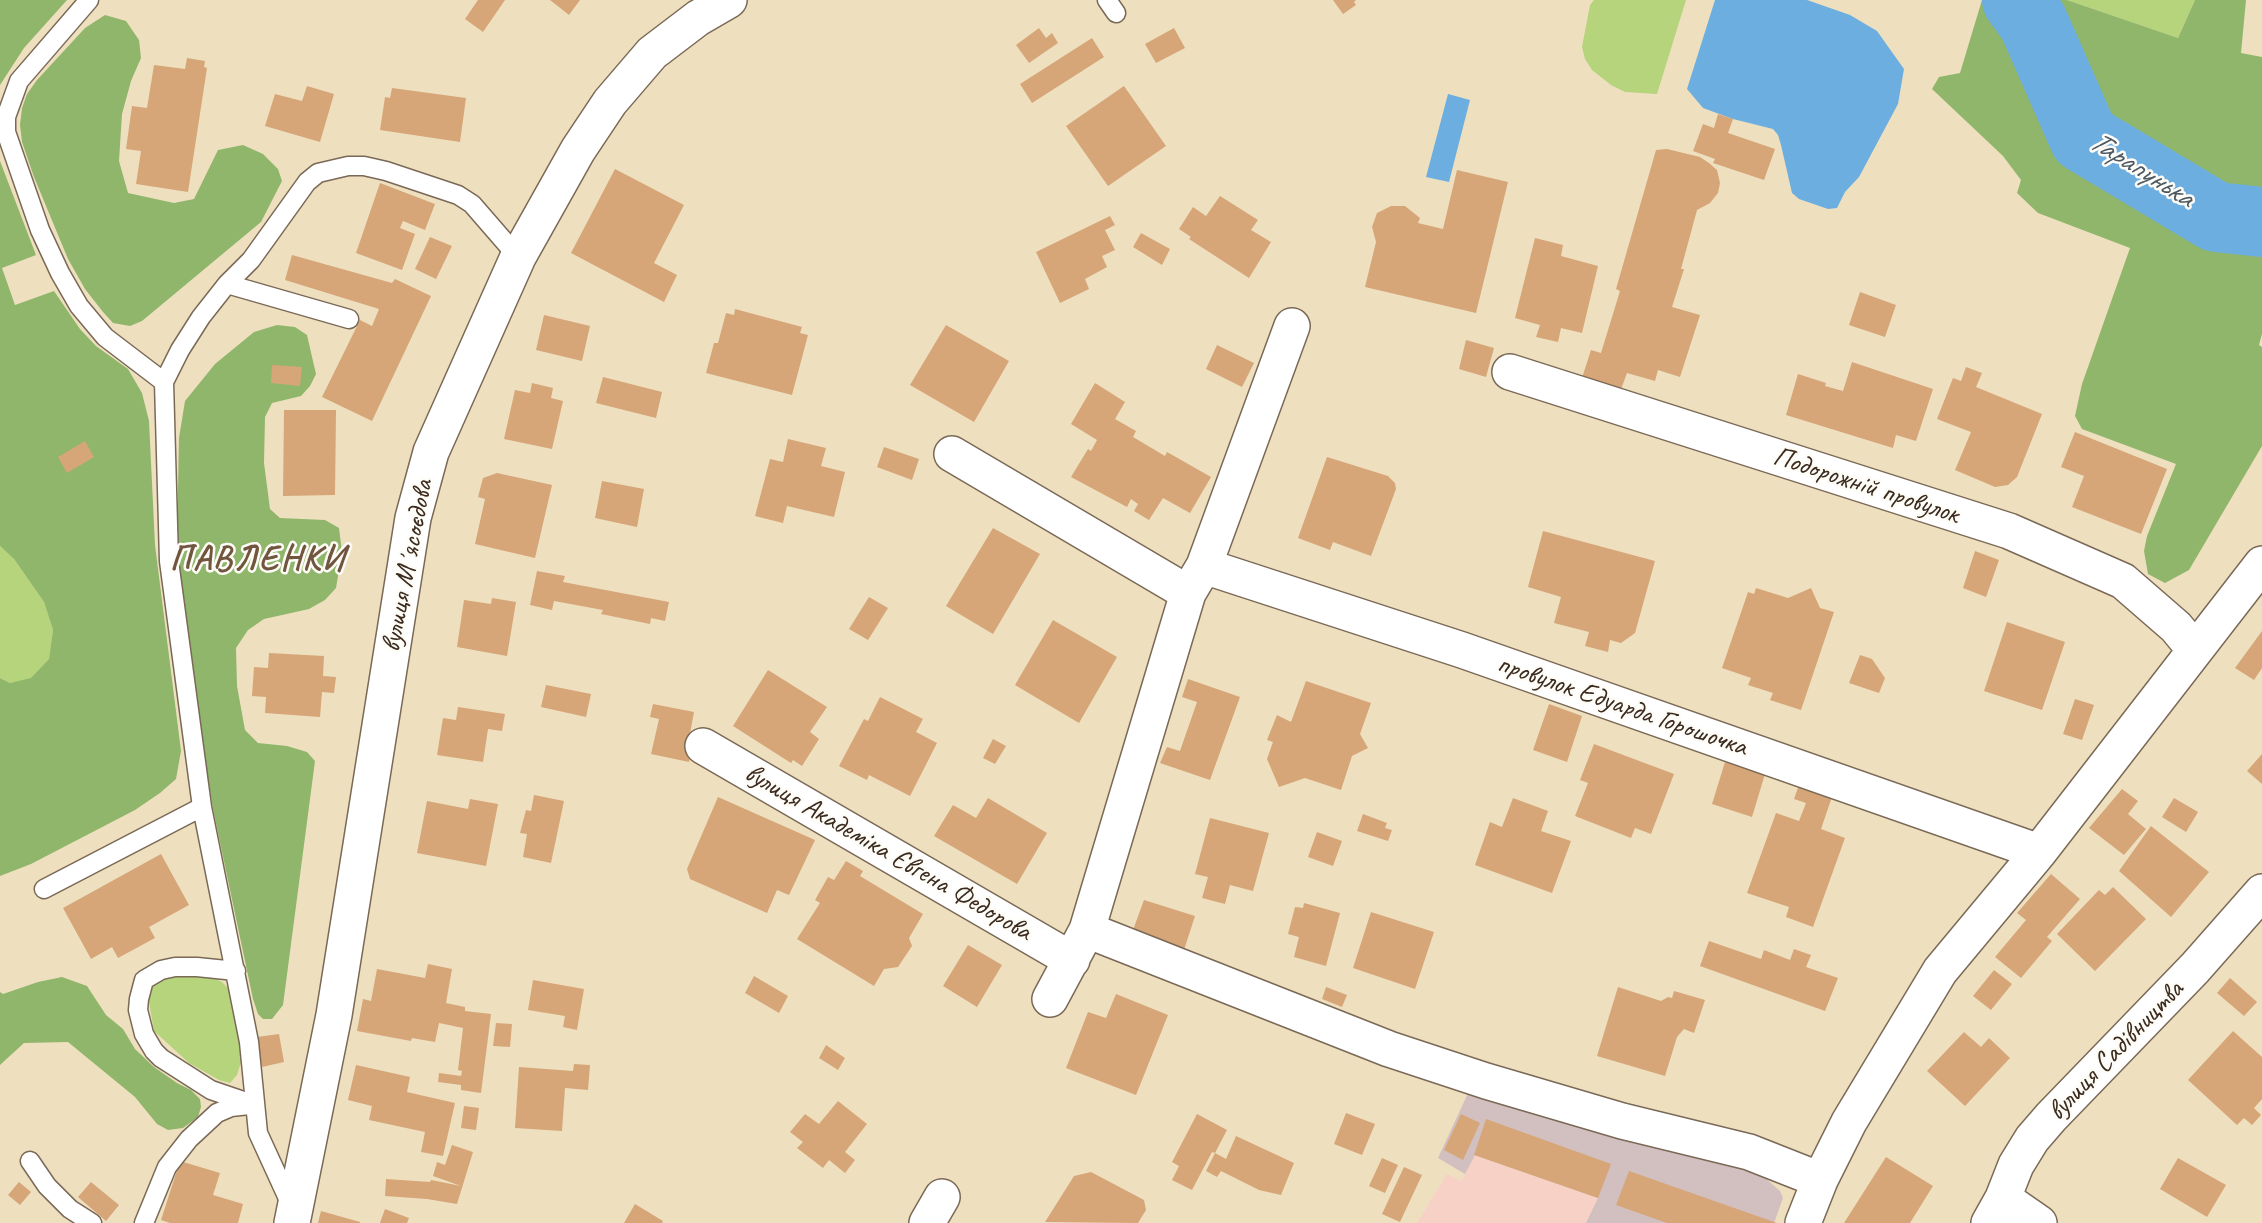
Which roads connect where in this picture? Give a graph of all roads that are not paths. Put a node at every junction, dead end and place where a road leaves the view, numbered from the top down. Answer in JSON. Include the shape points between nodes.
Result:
{"nodes":[{"id":1,"x":89,"y":0,"type":"edge"},
{"id":2,"x":729,"y":0,"type":"edge"},
{"id":3,"x":518,"y":257,"type":"junction"},
{"id":4,"x":227,"y":284,"type":"junction"},
{"id":5,"x":349,"y":319,"type":"dead end"},
{"id":6,"x":1292,"y":326,"type":"dead end"},
{"id":7,"x":1510,"y":372,"type":"dead end"},
{"id":8,"x":164,"y":382,"type":"junction"},
{"id":9,"x":952,"y":454,"type":"dead end"},
{"id":10,"x":2262,"y":564,"type":"edge"},
{"id":11,"x":1196,"y":580,"type":"junction"},
{"id":12,"x":2195,"y":650,"type":"junction"},
{"id":13,"x":703,"y":746,"type":"dead end"},
{"id":14,"x":202,"y":807,"type":"junction"},
{"id":15,"x":2039,"y":852,"type":"junction"},
{"id":16,"x":44,"y":890,"type":"dead end"},
{"id":17,"x":2262,"y":892,"type":"edge"},
{"id":18,"x":1079,"y":945,"type":"junction"},
{"id":19,"x":236,"y":971,"type":"junction"},
{"id":20,"x":1051,"y":999,"type":"dead end"},
{"id":21,"x":255,"y":1105,"type":"junction"},
{"id":22,"x":30,"y":1161,"type":"dead end"},
{"id":23,"x":1820,"y":1180,"type":"junction"},
{"id":24,"x":1996,"y":1211,"type":"edge"},
{"id":25,"x":293,"y":1219,"type":"edge"},
{"id":26,"x":92,"y":1223,"type":"edge"},
{"id":27,"x":144,"y":1223,"type":"edge"},
{"id":28,"x":1804,"y":1223,"type":"edge"},
{"id":29,"x":2039,"y":1223,"type":"edge"}],
"edges":[{"from":1,"to":8,"type":"lane","via":[[19,81],[6,117],[6,132],[40,230],[79,306],[105,337]]},
{"from":2,"to":3,"type":"street","name":"вулиця Мʼясоєдова","via":[[652,53],[610,102]]},
{"from":3,"to":4,"type":"lane","via":[[472,204],[458,195],[386,171],[348,166],[318,173],[307,182],[251,260]]},
{"from":3,"to":25,"type":"street","name":"вулиця Мʼясоєдова","via":[[431,452],[413,518],[334,1015]]},
{"from":4,"to":5,"type":"lane"},
{"from":4,"to":8,"type":"lane","via":[[201,317]]},
{"from":6,"to":11,"type":"street"},
{"from":7,"to":12,"type":"street","name":"Подорожній провулок","via":[[2009,531],[2123,581]]},
{"from":8,"to":14,"type":"lane","via":[[169,561]]},
{"from":9,"to":11,"type":"street"},
{"from":10,"to":12,"type":"street"},
{"from":11,"to":15,"type":"street","name":"провулок Едуарда Горошочка","via":[[1462,650]]},
{"from":11,"to":18,"type":"street"},
{"from":12,"to":15,"type":"street"},
{"from":13,"to":18,"type":"street","name":"вулиця Академіка Євгена Федорова"},
{"from":14,"to":16,"type":"lane"},
{"from":14,"to":19,"type":"lane"},
{"from":15,"to":23,"type":"street","via":[[1940,971],[1849,1122]]},
{"from":17,"to":24,"type":"street","name":"вулиця Садівництва","via":[[2038,1132],[2016,1165]]},
{"from":18,"to":20,"type":"street"},
{"from":18,"to":23,"type":"street","via":[[1486,1081],[1749,1152]]},
{"from":19,"to":21,"type":"lane"},
{"from":19,"to":21,"type":"lane","via":[[161,970],[145,980],[138,1010],[144,1034],[161,1058],[211,1090]]},
{"from":21,"to":25,"type":"lane","via":[[258,1133]]},
{"from":21,"to":27,"type":"lane","via":[[217,1113],[189,1139],[167,1167]]},
{"from":22,"to":26,"type":"lane","via":[[47,1186]]},
{"from":23,"to":28,"type":"street"},
{"from":24,"to":29,"type":"street"}]}
